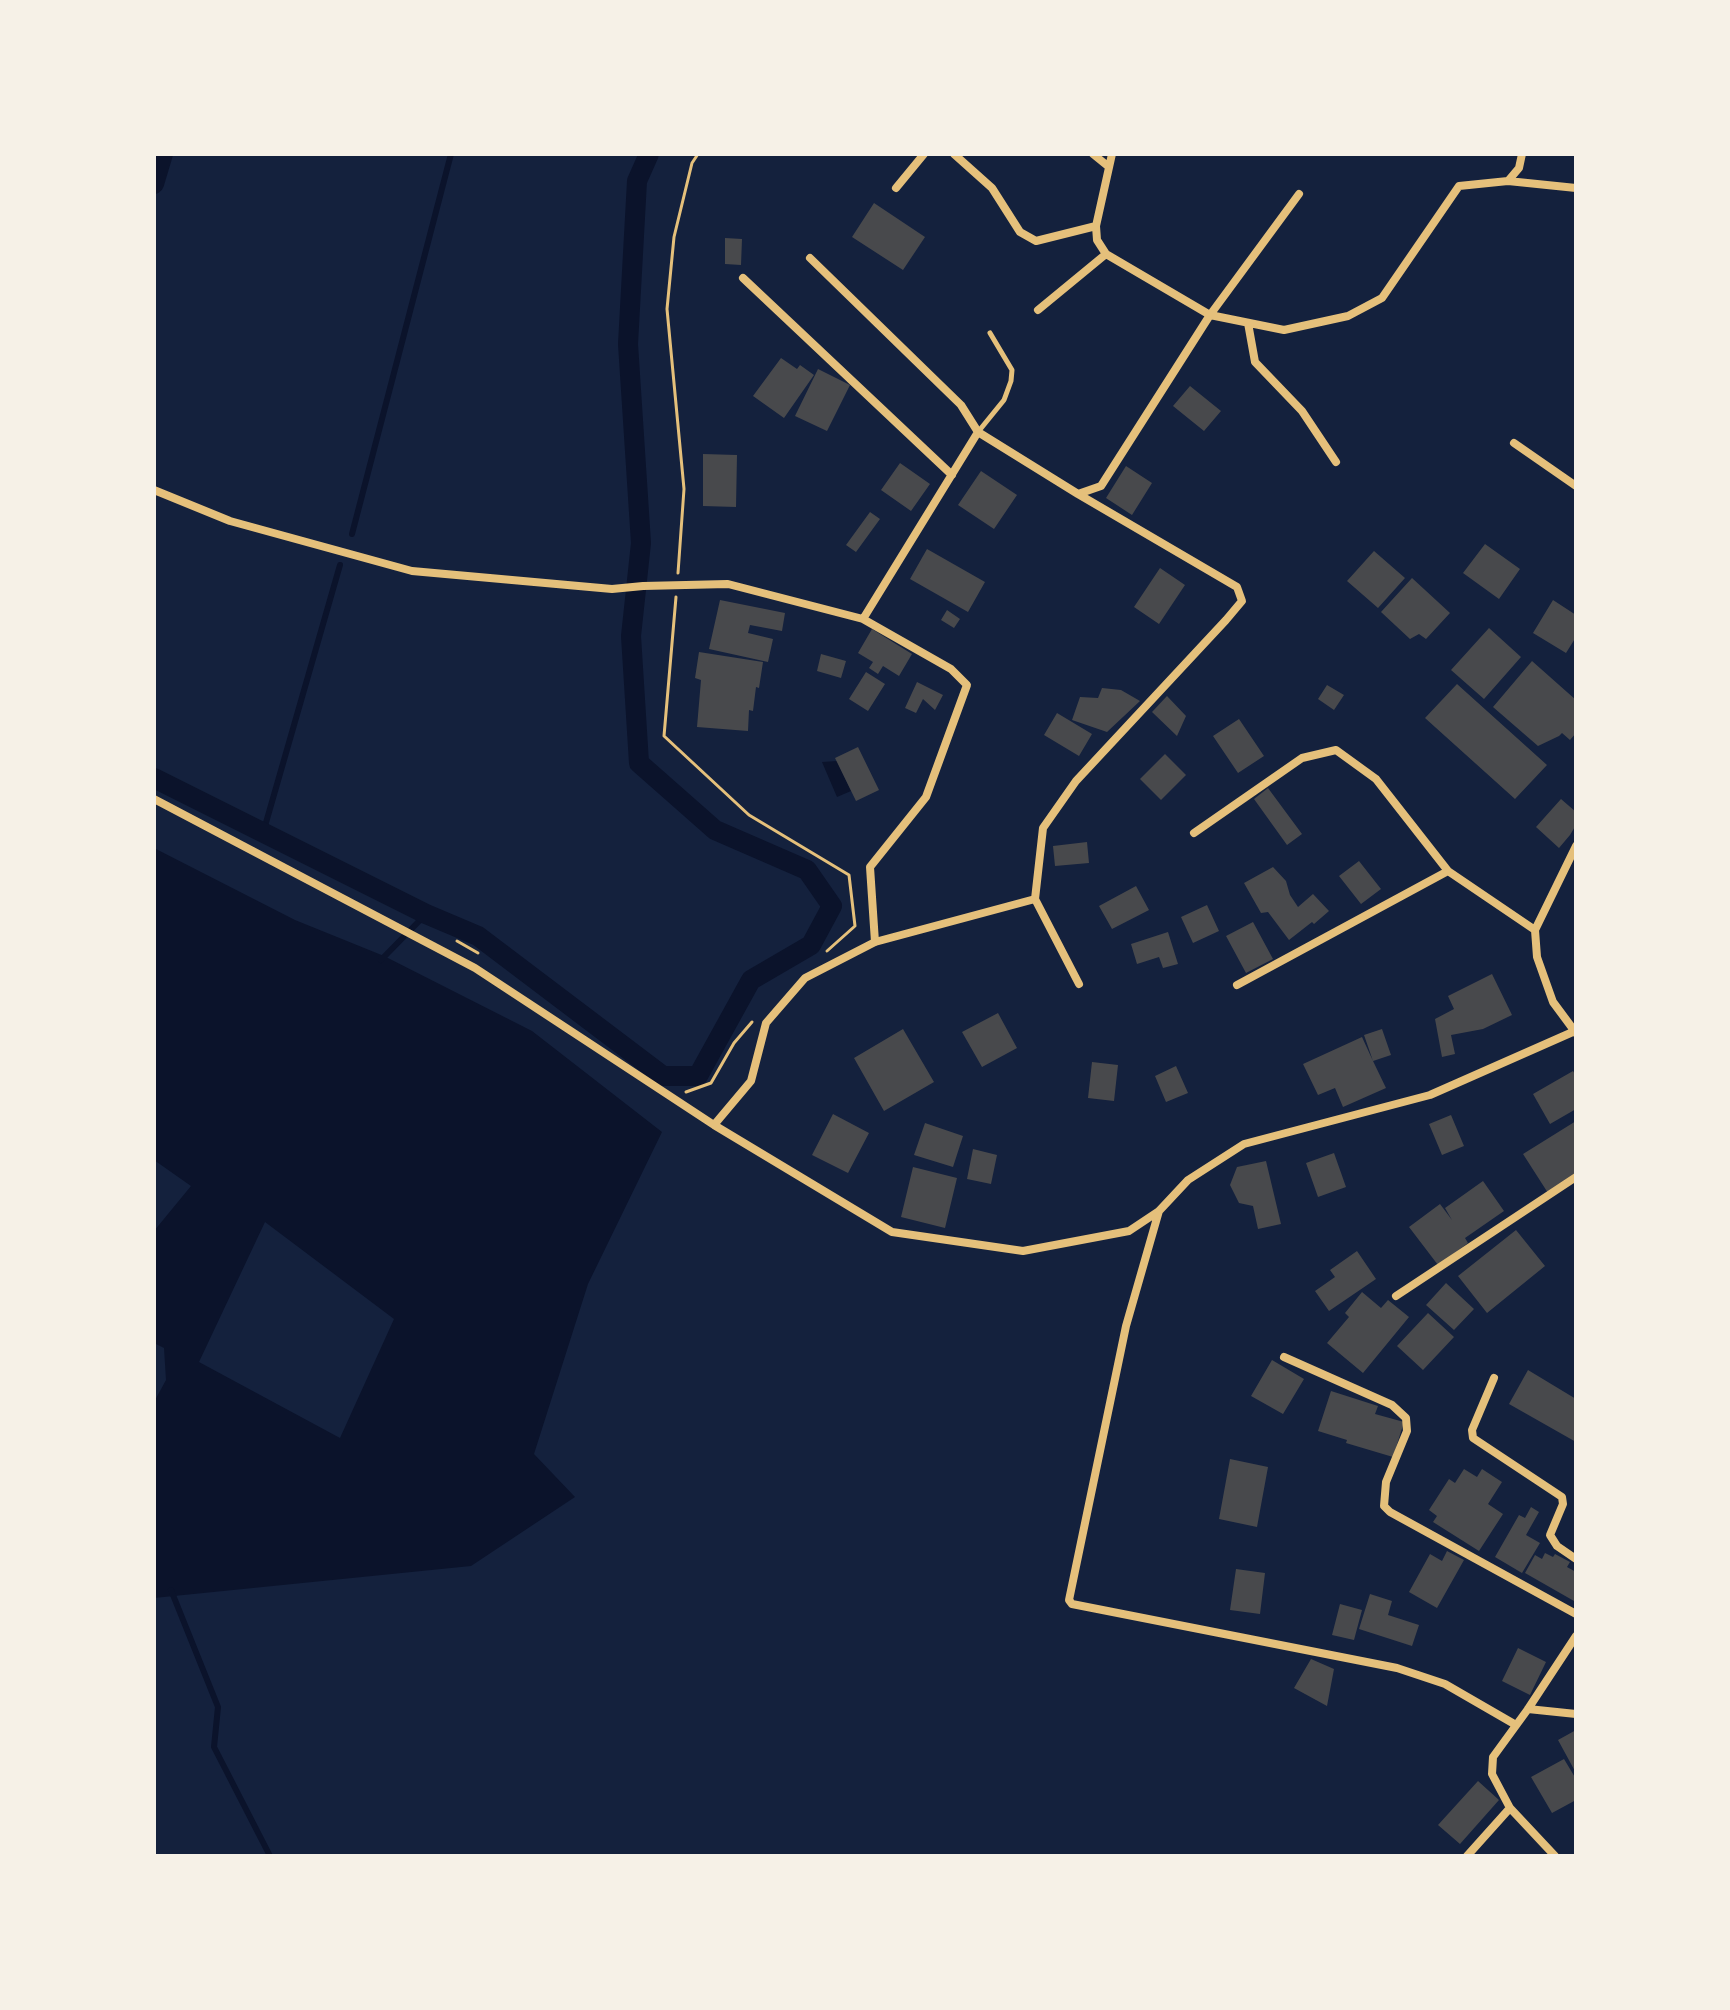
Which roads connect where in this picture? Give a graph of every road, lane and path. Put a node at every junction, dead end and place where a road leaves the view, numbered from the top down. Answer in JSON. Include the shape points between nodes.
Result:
{"nodes":[{"id":1,"x":698,"y":154,"type":"edge"},
{"id":2,"x":924,"y":154,"type":"edge"},
{"id":3,"x":954,"y":154,"type":"edge"},
{"id":4,"x":1093,"y":154,"type":"edge"},
{"id":5,"x":1112,"y":154,"type":"edge"},
{"id":6,"x":1522,"y":154,"type":"edge"},
{"id":7,"x":1109,"y":167,"type":"junction"},
{"id":8,"x":1508,"y":181,"type":"junction"},
{"id":9,"x":896,"y":188,"type":"dead end"},
{"id":10,"x":1576,"y":188,"type":"edge"},
{"id":11,"x":1299,"y":194,"type":"dead end"},
{"id":12,"x":1096,"y":226,"type":"junction"},
{"id":13,"x":1106,"y":254,"type":"junction"},
{"id":14,"x":810,"y":258,"type":"dead end"},
{"id":15,"x":743,"y":278,"type":"dead end"},
{"id":16,"x":1038,"y":310,"type":"dead end"},
{"id":17,"x":1210,"y":315,"type":"junction"},
{"id":18,"x":1248,"y":323,"type":"junction"},
{"id":19,"x":990,"y":333,"type":"dead end"},
{"id":20,"x":978,"y":432,"type":"junction"},
{"id":21,"x":1514,"y":443,"type":"dead end"},
{"id":22,"x":1336,"y":462,"type":"dead end"},
{"id":23,"x":952,"y":475,"type":"junction"},
{"id":24,"x":1576,"y":486,"type":"edge"},
{"id":25,"x":154,"y":490,"type":"edge"},
{"id":26,"x":1078,"y":494,"type":"junction"},
{"id":27,"x":678,"y":584,"type":"junction"},
{"id":28,"x":863,"y":619,"type":"junction"},
{"id":29,"x":154,"y":799,"type":"edge"},
{"id":30,"x":1194,"y":833,"type":"dead end"},
{"id":31,"x":1576,"y":846,"type":"edge"},
{"id":32,"x":1448,"y":871,"type":"junction"},
{"id":33,"x":1035,"y":899,"type":"junction"},
{"id":34,"x":1535,"y":930,"type":"junction"},
{"id":35,"x":447,"y":936,"type":"dead end"},
{"id":36,"x":875,"y":942,"type":"junction"},
{"id":37,"x":823,"y":954,"type":"dead end"},
{"id":38,"x":487,"y":959,"type":"dead end"},
{"id":39,"x":1079,"y":984,"type":"dead end"},
{"id":40,"x":1237,"y":985,"type":"dead end"},
{"id":41,"x":752,"y":1022,"type":"dead end"},
{"id":42,"x":1576,"y":1032,"type":"edge"},
{"id":43,"x":684,"y":1093,"type":"dead end"},
{"id":44,"x":714,"y":1125,"type":"junction"},
{"id":45,"x":1576,"y":1177,"type":"edge"},
{"id":46,"x":1159,"y":1211,"type":"junction"},
{"id":47,"x":1396,"y":1296,"type":"dead end"},
{"id":48,"x":1284,"y":1357,"type":"dead end"},
{"id":49,"x":1494,"y":1378,"type":"dead end"},
{"id":50,"x":1576,"y":1559,"type":"edge"},
{"id":51,"x":1576,"y":1614,"type":"edge"},
{"id":52,"x":1576,"y":1636,"type":"edge"},
{"id":53,"x":1528,"y":1709,"type":"junction"},
{"id":54,"x":1576,"y":1714,"type":"edge"},
{"id":55,"x":1516,"y":1725,"type":"junction"},
{"id":56,"x":1510,"y":1808,"type":"junction"},
{"id":57,"x":1467,"y":1856,"type":"edge"},
{"id":58,"x":1555,"y":1856,"type":"edge"}],
"edges":[{"from":1,"to":27,"type":"path","via":[[674,237],[667,309],[684,489]]},
{"from":2,"to":9,"type":"street"},
{"from":3,"to":12,"type":"street","via":[[992,188],[1020,232],[1036,241]]},
{"from":4,"to":7,"type":"street"},
{"from":5,"to":7,"type":"street"},
{"from":6,"to":8,"type":"street"},
{"from":7,"to":12,"type":"street"},
{"from":8,"to":10,"type":"street"},
{"from":8,"to":18,"type":"street","via":[[1459,186],[1382,298],[1348,316],[1284,330]]},
{"from":11,"to":17,"type":"street"},
{"from":12,"to":13,"type":"street"},
{"from":13,"to":16,"type":"street"},
{"from":13,"to":17,"type":"street"},
{"from":14,"to":20,"type":"street","via":[[961,405]]},
{"from":15,"to":23,"type":"street"},
{"from":17,"to":18,"type":"street"},
{"from":17,"to":26,"type":"street","via":[[1101,486]]},
{"from":18,"to":22,"type":"street","via":[[1255,362],[1302,411]]},
{"from":19,"to":20,"type":"lane","via":[[1012,370],[1011,381],[1004,400]]},
{"from":20,"to":23,"type":"street"},
{"from":20,"to":26,"type":"street"},
{"from":21,"to":24,"type":"street"},
{"from":23,"to":28,"type":"street"},
{"from":25,"to":27,"type":"street","via":[[230,521],[412,571],[612,589]]},
{"from":26,"to":33,"type":"street","via":[[1237,587],[1242,601],[1076,781],[1043,828]]},
{"from":27,"to":28,"type":"street","via":[[728,584]]},
{"from":27,"to":37,"type":"path","via":[[664,736],[749,815],[849,875],[855,926]]},
{"from":28,"to":36,"type":"street","via":[[951,669],[967,685],[926,797],[870,867]]},
{"from":29,"to":44,"type":"street","via":[[451,954]]},
{"from":30,"to":32,"type":"street","via":[[1302,758],[1336,750],[1376,779]]},
{"from":31,"to":34,"type":"street"},
{"from":32,"to":34,"type":"street"},
{"from":32,"to":40,"type":"street"},
{"from":33,"to":36,"type":"street"},
{"from":33,"to":39,"type":"street"},
{"from":34,"to":42,"type":"street","via":[[1537,957],[1553,1002]]},
{"from":35,"to":38,"type":"path"},
{"from":36,"to":44,"type":"street","via":[[805,978],[766,1023],[751,1081]]},
{"from":41,"to":43,"type":"path","via":[[711,1083]]},
{"from":42,"to":46,"type":"street","via":[[1430,1095],[1244,1144],[1188,1180]]},
{"from":44,"to":46,"type":"street","via":[[892,1232],[1023,1251],[1129,1231]]},
{"from":45,"to":47,"type":"street"},
{"from":46,"to":55,"type":"street","via":[[1126,1326],[1069,1600],[1397,1668],[1445,1684]]},
{"from":48,"to":51,"type":"street","via":[[1392,1405],[1406,1418],[1407,1431],[1386,1482],[1384,1506],[1390,1512]]},
{"from":49,"to":50,"type":"street","via":[[1473,1438],[1562,1497],[1550,1535]]},
{"from":52,"to":53,"type":"street"},
{"from":53,"to":54,"type":"street"},
{"from":53,"to":55,"type":"street"},
{"from":55,"to":56,"type":"street","via":[[1493,1757],[1492,1774]]},
{"from":56,"to":57,"type":"street"},
{"from":56,"to":58,"type":"street"}]}
